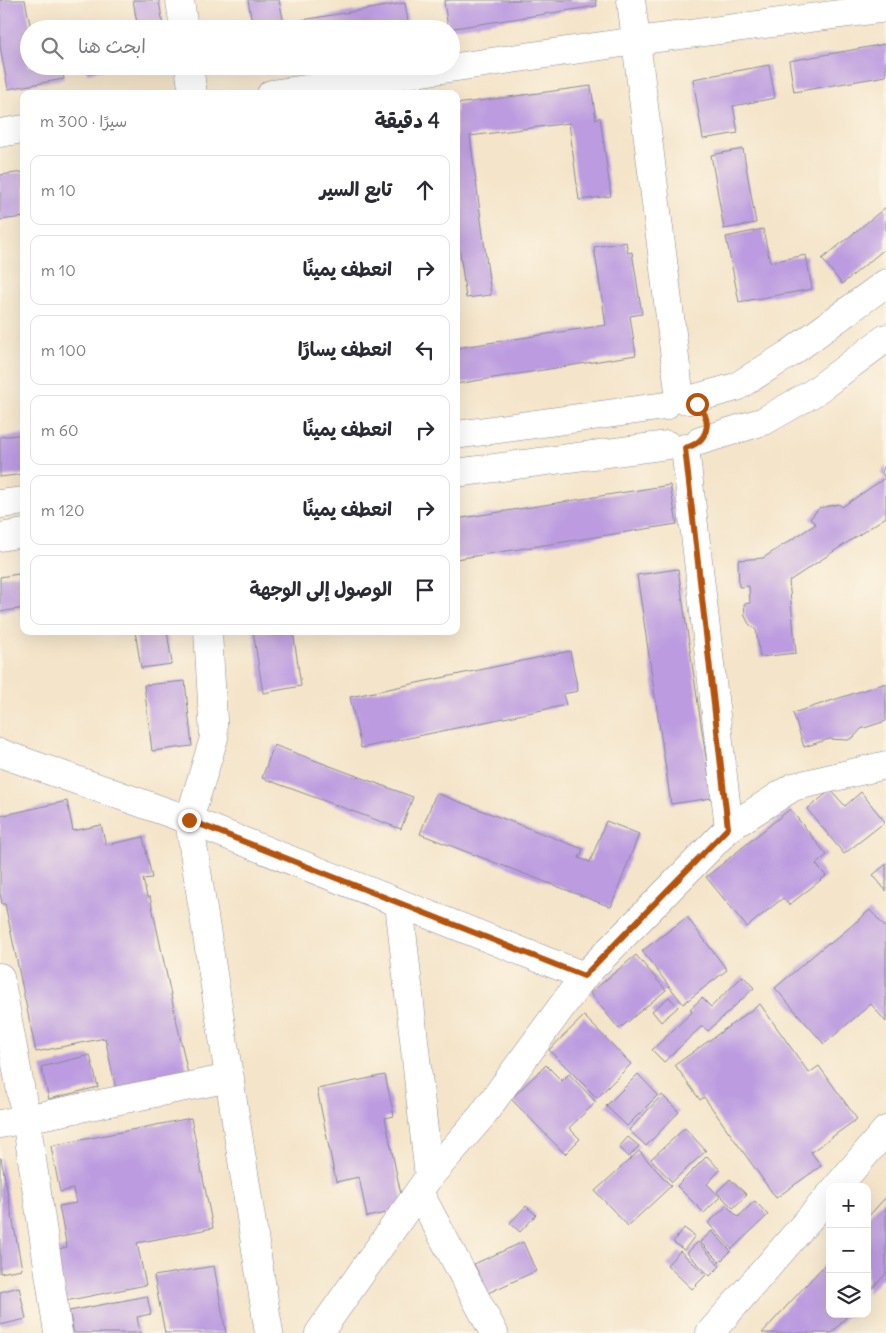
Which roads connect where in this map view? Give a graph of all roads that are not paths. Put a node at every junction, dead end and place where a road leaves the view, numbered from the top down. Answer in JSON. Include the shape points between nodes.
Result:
{"nodes":[{"id":1,"x":180,"y":0,"type":"edge"},
{"id":2,"x":631,"y":0,"type":"edge"},
{"id":3,"x":886,"y":8,"type":"edge"},
{"id":4,"x":183,"y":20,"type":"edge"},
{"id":5,"x":636,"y":41,"type":"junction"},
{"id":6,"x":460,"y":67,"type":"edge"},
{"id":7,"x":190,"y":75,"type":"edge"},
{"id":8,"x":402,"y":75,"type":"edge"},
{"id":9,"x":192,"y":90,"type":"edge"},
{"id":10,"x":299,"y":90,"type":"edge"},
{"id":11,"x":20,"y":130,"type":"edge"},
{"id":12,"x":0,"y":132,"type":"edge"},
{"id":13,"x":886,"y":283,"type":"edge"},
{"id":14,"x":886,"y":338,"type":"edge"},
{"id":15,"x":678,"y":401,"type":"junction"},
{"id":16,"x":460,"y":434,"type":"edge"},
{"id":17,"x":684,"y":445,"type":"junction"},
{"id":18,"x":460,"y":473,"type":"edge"},
{"id":19,"x":20,"y":501,"type":"edge"},
{"id":20,"x":0,"y":504,"type":"edge"},
{"id":21,"x":20,"y":534,"type":"edge"},
{"id":22,"x":0,"y":537,"type":"edge"},
{"id":23,"x":208,"y":635,"type":"edge"},
{"id":24,"x":0,"y":753,"type":"edge"},
{"id":25,"x":886,"y":765,"type":"edge"},
{"id":26,"x":189,"y":820,"type":"junction"},
{"id":27,"x":728,"y":828,"type":"junction"},
{"id":28,"x":399,"y":903,"type":"junction"},
{"id":29,"x":584,"y":976,"type":"junction"},
{"id":30,"x":0,"y":977,"type":"edge"},
{"id":31,"x":230,"y":1078,"type":"junction"},
{"id":32,"x":13,"y":1121,"type":"edge"},
{"id":33,"x":886,"y":1130,"type":"edge"},
{"id":34,"x":840,"y":1183,"type":"edge"},
{"id":35,"x":424,"y":1184,"type":"junction"},
{"id":36,"x":826,"y":1200,"type":"edge"},
{"id":37,"x":326,"y":1329,"type":"edge"},
{"id":38,"x":58,"y":1333,"type":"edge"},
{"id":39,"x":269,"y":1333,"type":"edge"},
{"id":40,"x":494,"y":1333,"type":"edge"},
{"id":41,"x":710,"y":1333,"type":"edge"}],
"edges":[{"from":1,"to":4,"type":"street"},
{"from":2,"to":5,"type":"street"},
{"from":3,"to":5,"type":"street"},
{"from":5,"to":6,"type":"street"},
{"from":5,"to":15,"type":"street"},
{"from":7,"to":9,"type":"street"},
{"from":8,"to":10,"type":"street"},
{"from":11,"to":12,"type":"street"},
{"from":13,"to":15,"type":"street","via":[[789,354],[736,387]]},
{"from":14,"to":17,"type":"street","via":[[813,393],[764,421]]},
{"from":15,"to":16,"type":"street"},
{"from":15,"to":17,"type":"street","via":[[660,412],[658,430],[662,438]]},
{"from":15,"to":17,"type":"street","via":[[697,404],[703,409],[707,425],[705,434]]},
{"from":17,"to":18,"type":"street"},
{"from":17,"to":27,"type":"street"},
{"from":19,"to":20,"type":"street"},
{"from":21,"to":22,"type":"street"},
{"from":23,"to":26,"type":"street","via":[[214,738]]},
{"from":24,"to":26,"type":"street"},
{"from":25,"to":27,"type":"street","via":[[793,787]]},
{"from":26,"to":28,"type":"street"},
{"from":26,"to":31,"type":"street"},
{"from":27,"to":29,"type":"street"},
{"from":28,"to":29,"type":"street"},
{"from":28,"to":35,"type":"street"},
{"from":29,"to":35,"type":"street","via":[[481,1117]]},
{"from":30,"to":32,"type":"street"},
{"from":31,"to":32,"type":"street"},
{"from":31,"to":39,"type":"street"},
{"from":32,"to":38,"type":"street"},
{"from":33,"to":34,"type":"street"},
{"from":35,"to":37,"type":"street"},
{"from":35,"to":40,"type":"street"},
{"from":36,"to":41,"type":"street"}]}
